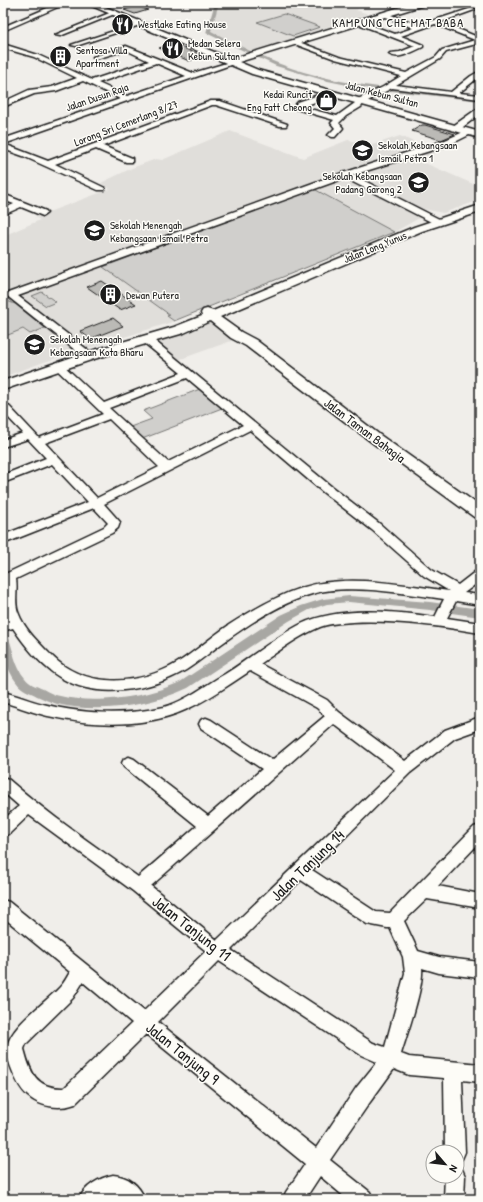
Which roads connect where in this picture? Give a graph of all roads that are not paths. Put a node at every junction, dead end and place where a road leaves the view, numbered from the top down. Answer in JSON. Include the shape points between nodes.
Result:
{"nodes":[{"id":1,"x":64,"y":3,"type":"edge"},
{"id":2,"x":89,"y":3,"type":"edge"},
{"id":3,"x":421,"y":3,"type":"edge"},
{"id":4,"x":474,"y":9,"type":"dead end"},
{"id":5,"x":109,"y":11,"type":"junction"},
{"id":6,"x":383,"y":14,"type":"junction"},
{"id":7,"x":358,"y":22,"type":"junction"},
{"id":8,"x":435,"y":22,"type":"junction"},
{"id":9,"x":140,"y":24,"type":"junction"},
{"id":10,"x":418,"y":27,"type":"junction"},
{"id":11,"x":3,"y":29,"type":"edge"},
{"id":12,"x":58,"y":35,"type":"dead end"},
{"id":13,"x":395,"y":36,"type":"junction"},
{"id":14,"x":480,"y":40,"type":"edge"},
{"id":15,"x":294,"y":42,"type":"junction"},
{"id":16,"x":74,"y":45,"type":"dead end"},
{"id":17,"x":3,"y":46,"type":"edge"},
{"id":18,"x":414,"y":49,"type":"junction"},
{"id":19,"x":392,"y":54,"type":"dead end"},
{"id":20,"x":254,"y":56,"type":"junction"},
{"id":21,"x":96,"y":57,"type":"dead end"},
{"id":22,"x":438,"y":58,"type":"junction"},
{"id":23,"x":156,"y":61,"type":"junction"},
{"id":24,"x":231,"y":61,"type":"junction"},
{"id":25,"x":480,"y":73,"type":"edge"},
{"id":26,"x":196,"y":75,"type":"junction"},
{"id":27,"x":407,"y":75,"type":"junction"},
{"id":28,"x":276,"y":78,"type":"junction"},
{"id":29,"x":82,"y":79,"type":"junction"},
{"id":30,"x":91,"y":83,"type":"junction"},
{"id":31,"x":388,"y":87,"type":"junction"},
{"id":32,"x":330,"y":93,"type":"junction"},
{"id":33,"x":453,"y":94,"type":"junction"},
{"id":34,"x":480,"y":98,"type":"edge"},
{"id":35,"x":126,"y":99,"type":"junction"},
{"id":36,"x":361,"y":101,"type":"junction"},
{"id":37,"x":3,"y":105,"type":"edge"},
{"id":38,"x":480,"y":111,"type":"edge"},
{"id":39,"x":338,"y":119,"type":"junction"},
{"id":40,"x":284,"y":124,"type":"dead end"},
{"id":41,"x":458,"y":126,"type":"junction"},
{"id":42,"x":477,"y":132,"type":"edge"},
{"id":43,"x":332,"y":135,"type":"dead end"},
{"id":44,"x":3,"y":142,"type":"edge"},
{"id":45,"x":3,"y":146,"type":"edge"},
{"id":46,"x":96,"y":146,"type":"junction"},
{"id":47,"x":129,"y":160,"type":"dead end"},
{"id":48,"x":48,"y":164,"type":"junction"},
{"id":49,"x":346,"y":175,"type":"junction"},
{"id":50,"x":101,"y":188,"type":"dead end"},
{"id":51,"x":3,"y":197,"type":"edge"},
{"id":52,"x":21,"y":204,"type":"junction"},
{"id":53,"x":480,"y":208,"type":"edge"},
{"id":54,"x":3,"y":212,"type":"edge"},
{"id":55,"x":43,"y":214,"type":"dead end"},
{"id":56,"x":438,"y":222,"type":"junction"},
{"id":57,"x":213,"y":313,"type":"junction"},
{"id":58,"x":146,"y":339,"type":"junction"},
{"id":59,"x":89,"y":356,"type":"junction"},
{"id":60,"x":58,"y":366,"type":"junction"},
{"id":61,"x":189,"y":374,"type":"junction"},
{"id":62,"x":3,"y":386,"type":"edge"},
{"id":63,"x":3,"y":406,"type":"edge"},
{"id":64,"x":106,"y":411,"type":"junction"},
{"id":65,"x":251,"y":425,"type":"junction"},
{"id":66,"x":34,"y":438,"type":"junction"},
{"id":67,"x":3,"y":444,"type":"edge"},
{"id":68,"x":54,"y":459,"type":"junction"},
{"id":69,"x":166,"y":467,"type":"junction"},
{"id":70,"x":3,"y":479,"type":"edge"},
{"id":71,"x":96,"y":503,"type":"junction"},
{"id":72,"x":480,"y":514,"type":"edge"},
{"id":73,"x":3,"y":540,"type":"edge"},
{"id":74,"x":480,"y":574,"type":"edge"},
{"id":75,"x":6,"y":579,"type":"edge"},
{"id":76,"x":480,"y":600,"type":"edge"},
{"id":77,"x":448,"y":606,"type":"junction"},
{"id":78,"x":16,"y":623,"type":"junction"},
{"id":79,"x":3,"y":626,"type":"edge"},
{"id":80,"x":480,"y":628,"type":"edge"},
{"id":81,"x":250,"y":665,"type":"junction"},
{"id":82,"x":3,"y":697,"type":"edge"},
{"id":83,"x":334,"y":716,"type":"junction"},
{"id":84,"x":480,"y":723,"type":"edge"},
{"id":85,"x":206,"y":724,"type":"dead end"},
{"id":86,"x":129,"y":763,"type":"dead end"},
{"id":87,"x":272,"y":768,"type":"junction"},
{"id":88,"x":405,"y":769,"type":"junction"},
{"id":89,"x":3,"y":782,"type":"edge"},
{"id":90,"x":29,"y":806,"type":"junction"},
{"id":91,"x":209,"y":826,"type":"junction"},
{"id":92,"x":3,"y":829,"type":"edge"},
{"id":93,"x":480,"y":832,"type":"edge"},
{"id":94,"x":300,"y":871,"type":"junction"},
{"id":95,"x":139,"y":886,"type":"junction"},
{"id":96,"x":424,"y":891,"type":"junction"},
{"id":97,"x":480,"y":901,"type":"edge"},
{"id":98,"x":3,"y":907,"type":"edge"},
{"id":99,"x":395,"y":919,"type":"junction"},
{"id":100,"x":218,"y":951,"type":"junction"},
{"id":101,"x":412,"y":957,"type":"junction"},
{"id":102,"x":81,"y":970,"type":"junction"},
{"id":103,"x":480,"y":970,"type":"edge"},
{"id":104,"x":145,"y":1022,"type":"junction"},
{"id":105,"x":390,"y":1058,"type":"junction"},
{"id":106,"x":453,"y":1070,"type":"junction"},
{"id":107,"x":480,"y":1073,"type":"edge"},
{"id":108,"x":455,"y":1144,"type":"edge"},
{"id":109,"x":318,"y":1162,"type":"junction"},
{"id":110,"x":455,"y":1184,"type":"edge"},
{"id":111,"x":89,"y":1199,"type":"edge"},
{"id":112,"x":136,"y":1199,"type":"edge"},
{"id":113,"x":293,"y":1199,"type":"edge"},
{"id":114,"x":363,"y":1199,"type":"edge"},
{"id":115,"x":454,"y":1199,"type":"edge"}],
"edges":[{"from":1,"to":11,"type":"street"},
{"from":2,"to":5,"type":"main road","name":"Jalan Kebun Sultan"},
{"from":3,"to":6,"type":"main road"},
{"from":4,"to":8,"type":"street"},
{"from":5,"to":9,"type":"main road","name":"Jalan Kebun Sultan"},
{"from":5,"to":12,"type":"street"},
{"from":6,"to":7,"type":"main road"},
{"from":6,"to":10,"type":"street"},
{"from":7,"to":13,"type":"street"},
{"from":7,"to":15,"type":"main road"},
{"from":8,"to":10,"type":"street"},
{"from":8,"to":14,"type":"street"},
{"from":9,"to":16,"type":"street"},
{"from":9,"to":24,"type":"main road","name":"Jalan Kebun Sultan"},
{"from":10,"to":13,"type":"street"},
{"from":13,"to":18,"type":"street","via":[[420,46]]},
{"from":14,"to":22,"type":"street","via":[[444,51]]},
{"from":15,"to":20,"type":"main road"},
{"from":15,"to":27,"type":"street","via":[[337,58]]},
{"from":17,"to":29,"type":"street","via":[[36,56]]},
{"from":18,"to":19,"type":"street"},
{"from":18,"to":22,"type":"street"},
{"from":20,"to":24,"type":"main road","name":"Jalan Kebun Sultan"},
{"from":20,"to":24,"type":"main road"},
{"from":20,"to":28,"type":"main road","name":"Jalan Kebun Sultan"},
{"from":21,"to":23,"type":"street","via":[[126,48]]},
{"from":22,"to":27,"type":"street"},
{"from":23,"to":26,"type":"street"},
{"from":23,"to":30,"type":"street"},
{"from":24,"to":26,"type":"street","name":"Jalan Dusun Raja"},
{"from":24,"to":28,"type":"main road","name":"Jalan Kebun Sultan"},
{"from":25,"to":33,"type":"street"},
{"from":26,"to":35,"type":"street","name":"Jalan Dusun Raja"},
{"from":27,"to":31,"type":"street"},
{"from":28,"to":32,"type":"main road","name":"Jalan Kebun Sultan"},
{"from":29,"to":30,"type":"street"},
{"from":29,"to":37,"type":"street","via":[[53,89],[32,92]]},
{"from":30,"to":35,"type":"street"},
{"from":31,"to":33,"type":"street"},
{"from":31,"to":36,"type":"street"},
{"from":32,"to":36,"type":"main road","name":"Jalan Kebun Sultan"},
{"from":32,"to":39,"type":"street","via":[[297,108]]},
{"from":33,"to":34,"type":"street"},
{"from":35,"to":44,"type":"street","name":"Jalan Dusun Raja"},
{"from":36,"to":39,"type":"street"},
{"from":36,"to":41,"type":"main road","name":"Jalan Kebun Sultan"},
{"from":38,"to":41,"type":"street"},
{"from":39,"to":43,"type":"street","via":[[335,123],[339,128]]},
{"from":40,"to":46,"type":"street","name":"Lorong Sri Cemerlang 8/27","via":[[213,102]]},
{"from":41,"to":42,"type":"main road","name":"Jalan Kebun Sultan"},
{"from":42,"to":49,"type":"street"},
{"from":45,"to":48,"type":"street"},
{"from":46,"to":47,"type":"street"},
{"from":46,"to":48,"type":"street","name":"Lorong Sri Cemerlang 8/27"},
{"from":48,"to":50,"type":"street"},
{"from":49,"to":56,"type":"street"},
{"from":49,"to":59,"type":"street","via":[[11,295]]},
{"from":51,"to":52,"type":"street"},
{"from":52,"to":54,"type":"street"},
{"from":52,"to":55,"type":"street"},
{"from":53,"to":56,"type":"main road","name":"Jalan Long Yunus"},
{"from":56,"to":57,"type":"main road","name":"Jalan Long Yunus","via":[[252,300]]},
{"from":57,"to":58,"type":"main road","name":"Jalan Long Yunus","via":[[179,330]]},
{"from":57,"to":72,"type":"main road","name":"Jalan Taman Bahagia","via":[[236,335],[251,343]]},
{"from":58,"to":59,"type":"main road","name":"Jalan Long Yunus"},
{"from":58,"to":61,"type":"street"},
{"from":59,"to":60,"type":"main road","name":"Jalan Long Yunus"},
{"from":60,"to":62,"type":"main road","name":"Jalan Long Yunus"},
{"from":60,"to":64,"type":"street"},
{"from":61,"to":64,"type":"street"},
{"from":61,"to":65,"type":"street"},
{"from":63,"to":66,"type":"street"},
{"from":64,"to":66,"type":"street"},
{"from":64,"to":69,"type":"street"},
{"from":65,"to":69,"type":"street"},
{"from":65,"to":77,"type":"street","via":[[428,573]]},
{"from":66,"to":67,"type":"street"},
{"from":66,"to":68,"type":"street"},
{"from":68,"to":70,"type":"street"},
{"from":68,"to":71,"type":"street"},
{"from":69,"to":71,"type":"street"},
{"from":71,"to":73,"type":"street"},
{"from":71,"to":75,"type":"street","via":[[113,520],[114,525],[111,528]]},
{"from":74,"to":77,"type":"street"},
{"from":75,"to":78,"type":"street","via":[[11,583],[9,608]]},
{"from":76,"to":77,"type":"street"},
{"from":77,"to":78,"type":"street","via":[[411,590],[343,586],[306,591],[239,625],[176,669],[132,684],[109,685],[86,683],[51,665]]},
{"from":77,"to":80,"type":"street"},
{"from":77,"to":81,"type":"street","via":[[327,619],[308,626]]},
{"from":78,"to":79,"type":"street"},
{"from":81,"to":82,"type":"street","via":[[182,706],[150,715],[100,717],[62,713]]},
{"from":81,"to":83,"type":"street","via":[[322,704]]},
{"from":83,"to":87,"type":"street"},
{"from":83,"to":88,"type":"street"},
{"from":84,"to":88,"type":"street","name":"Jalan Tanjung 14","via":[[450,734]]},
{"from":85,"to":87,"type":"street"},
{"from":86,"to":91,"type":"street"},
{"from":87,"to":91,"type":"street"},
{"from":88,"to":94,"type":"street","name":"Jalan Tanjung 14"},
{"from":89,"to":90,"type":"street","name":"Jalan Tanjung 11"},
{"from":90,"to":92,"type":"street"},
{"from":90,"to":95,"type":"street","name":"Jalan Tanjung 11"},
{"from":91,"to":95,"type":"street"},
{"from":93,"to":96,"type":"street"},
{"from":94,"to":99,"type":"street","via":[[372,919],[388,922]]},
{"from":94,"to":100,"type":"street","name":"Jalan Tanjung 14"},
{"from":95,"to":100,"type":"street","name":"Jalan Tanjung 11"},
{"from":96,"to":97,"type":"street"},
{"from":96,"to":99,"type":"street"},
{"from":98,"to":102,"type":"street","name":"Jalan Tanjung 9"},
{"from":99,"to":101,"type":"street"},
{"from":100,"to":104,"type":"street","name":"Jalan Tanjung 14"},
{"from":100,"to":105,"type":"street","name":"Jalan Tanjung 11","via":[[367,1049]]},
{"from":101,"to":103,"type":"street"},
{"from":101,"to":105,"type":"street","via":[[414,973],[411,988]]},
{"from":102,"to":104,"type":"street","name":"Jalan Tanjung 9"},
{"from":102,"to":104,"type":"street","name":"Jalan Tanjung 14","via":[[68,992],[20,1038],[15,1048],[22,1073],[30,1086],[42,1095],[68,1097]]},
{"from":104,"to":109,"type":"street","name":"Jalan Tanjung 9"},
{"from":105,"to":106,"type":"street","name":"Jalan Tanjung 11","via":[[410,1066]]},
{"from":105,"to":109,"type":"street"},
{"from":106,"to":107,"type":"street","name":"Jalan Tanjung 11"},
{"from":106,"to":108,"type":"street"},
{"from":109,"to":113,"type":"street"},
{"from":109,"to":114,"type":"street","name":"Jalan Tanjung 9"},
{"from":110,"to":115,"type":"street"},
{"from":111,"to":112,"type":"street","via":[[100,1189],[118,1184],[126,1187]]}]}
